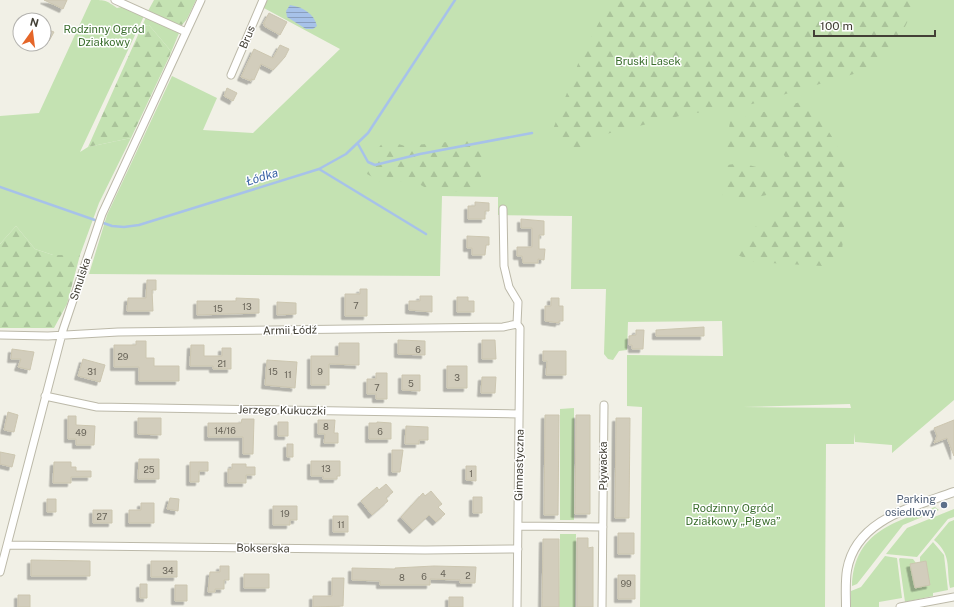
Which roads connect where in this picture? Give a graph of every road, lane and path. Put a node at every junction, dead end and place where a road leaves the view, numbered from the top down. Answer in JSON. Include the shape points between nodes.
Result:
{"nodes":[{"id":1,"x":115,"y":0,"type":"edge"},
{"id":2,"x":201,"y":0,"type":"edge"},
{"id":3,"x":263,"y":0,"type":"edge"},
{"id":4,"x":186,"y":32,"type":"junction"},
{"id":5,"x":231,"y":75,"type":"dead end"},
{"id":6,"x":502,"y":209,"type":"dead end"},
{"id":7,"x":517,"y":324,"type":"junction"},
{"id":8,"x":0,"y":335,"type":"edge"},
{"id":9,"x":62,"y":335,"type":"junction"},
{"id":10,"x":45,"y":396,"type":"junction"},
{"id":11,"x":604,"y":405,"type":"dead end"},
{"id":12,"x":519,"y":414,"type":"junction"},
{"id":13,"x":954,"y":492,"type":"edge"},
{"id":14,"x":518,"y":526,"type":"junction"},
{"id":15,"x":603,"y":527,"type":"junction"},
{"id":16,"x":7,"y":545,"type":"junction"},
{"id":17,"x":518,"y":549,"type":"junction"},
{"id":18,"x":0,"y":572,"type":"edge"},
{"id":19,"x":954,"y":597,"type":"edge"},
{"id":20,"x":516,"y":607,"type":"edge"},
{"id":21,"x":602,"y":607,"type":"edge"},
{"id":22,"x":846,"y":607,"type":"edge"},
{"id":23,"x":900,"y":607,"type":"edge"}],
"edges":[{"from":1,"to":4,"type":"street"},
{"from":2,"to":4,"type":"street","name":"Smulska"},
{"from":3,"to":5,"type":"street","name":"Brus"},
{"from":4,"to":9,"type":"street","name":"Smulska","via":[[102,214]]},
{"from":6,"to":7,"type":"street","name":"Gimnastyczna","via":[[504,266],[509,287],[518,302]]},
{"from":7,"to":9,"type":"street","name":"Armii Łódź","via":[[503,327]]},
{"from":7,"to":12,"type":"street","name":"Gimnastyczna","via":[[520,328]]},
{"from":8,"to":9,"type":"street","name":"Armii Łódź"},
{"from":9,"to":10,"type":"street","name":"Smulska"},
{"from":10,"to":12,"type":"street","name":"Jerzego Kukuczki","via":[[97,407]]},
{"from":10,"to":16,"type":"street","name":"Smulska"},
{"from":11,"to":15,"type":"street","name":"Pływacka"},
{"from":12,"to":14,"type":"street","name":"Gimnastyczna"},
{"from":13,"to":22,"type":"street","via":[[884,519],[864,536],[848,566]]},
{"from":14,"to":15,"type":"street"},
{"from":14,"to":17,"type":"street","name":"Gimnastyczna"},
{"from":15,"to":21,"type":"street","name":"Pływacka"},
{"from":16,"to":17,"type":"street","name":"Bokserska"},
{"from":16,"to":18,"type":"street","name":"Smulska"},
{"from":17,"to":20,"type":"street","name":"Gimnastyczna"},
{"from":19,"to":23,"type":"street"}]}
